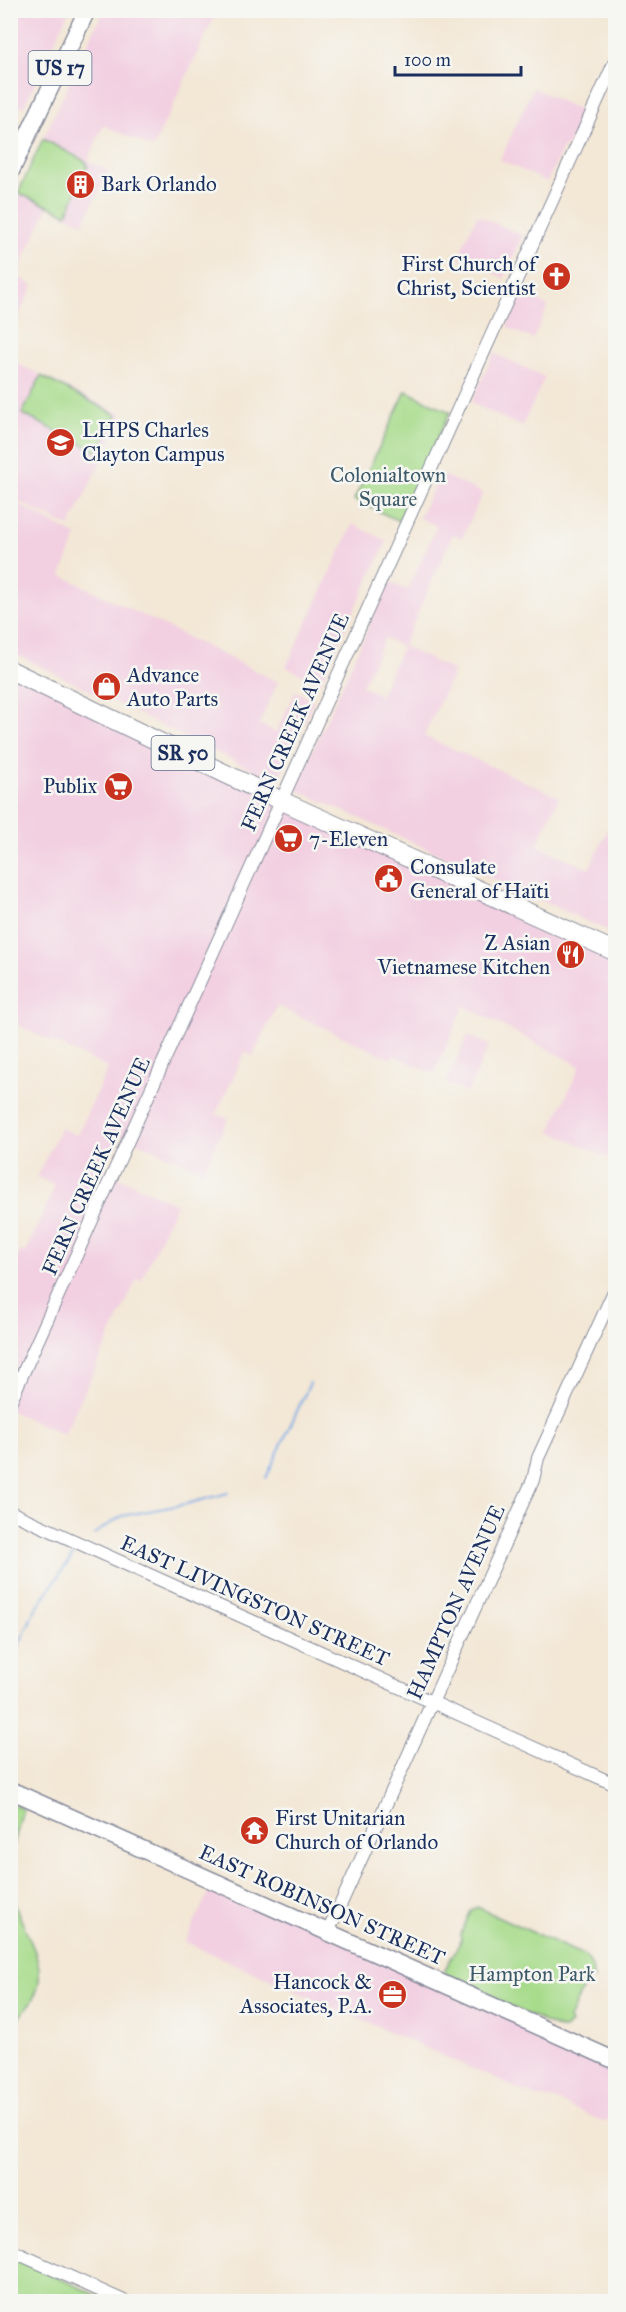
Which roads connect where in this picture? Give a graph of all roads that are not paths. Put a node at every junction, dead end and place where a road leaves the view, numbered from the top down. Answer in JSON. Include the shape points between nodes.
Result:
{"nodes":[{"id":1,"x":87,"y":10,"type":"edge"},
{"id":2,"x":615,"y":59,"type":"edge"},
{"id":3,"x":10,"y":173,"type":"edge"},
{"id":4,"x":10,"y":670,"type":"edge"},
{"id":5,"x":282,"y":801,"type":"junction"},
{"id":6,"x":615,"y":952,"type":"edge"},
{"id":7,"x":615,"y":1287,"type":"edge"},
{"id":8,"x":10,"y":1402,"type":"edge"},
{"id":9,"x":10,"y":1512,"type":"edge"},
{"id":10,"x":432,"y":1702,"type":"junction"},
{"id":11,"x":615,"y":1785,"type":"edge"},
{"id":12,"x":10,"y":1790,"type":"edge"},
{"id":13,"x":328,"y":1932,"type":"junction"},
{"id":14,"x":615,"y":2061,"type":"edge"},
{"id":15,"x":10,"y":2250,"type":"edge"},
{"id":16,"x":126,"y":2301,"type":"edge"}],
"edges":[{"from":1,"to":3,"type":"main road","number":"US 17"},
{"from":2,"to":5,"type":"street","name":"FERN CREEK AVENUE"},
{"from":4,"to":5,"type":"highway","number":"SR 50"},
{"from":5,"to":6,"type":"highway","number":"SR 50"},
{"from":5,"to":8,"type":"street","name":"FERN CREEK AVENUE"},
{"from":7,"to":10,"type":"street","name":"HAMPTON AVENUE"},
{"from":9,"to":10,"type":"street","name":"EAST LIVINGSTON STREET"},
{"from":10,"to":11,"type":"street","name":"EAST LIVINGSTON STREET"},
{"from":10,"to":13,"type":"street","name":"HAMPTON AVENUE"},
{"from":12,"to":13,"type":"main road","name":"EAST ROBINSON STREET"},
{"from":13,"to":14,"type":"main road","name":"EAST ROBINSON STREET"},
{"from":15,"to":16,"type":"street"}]}
